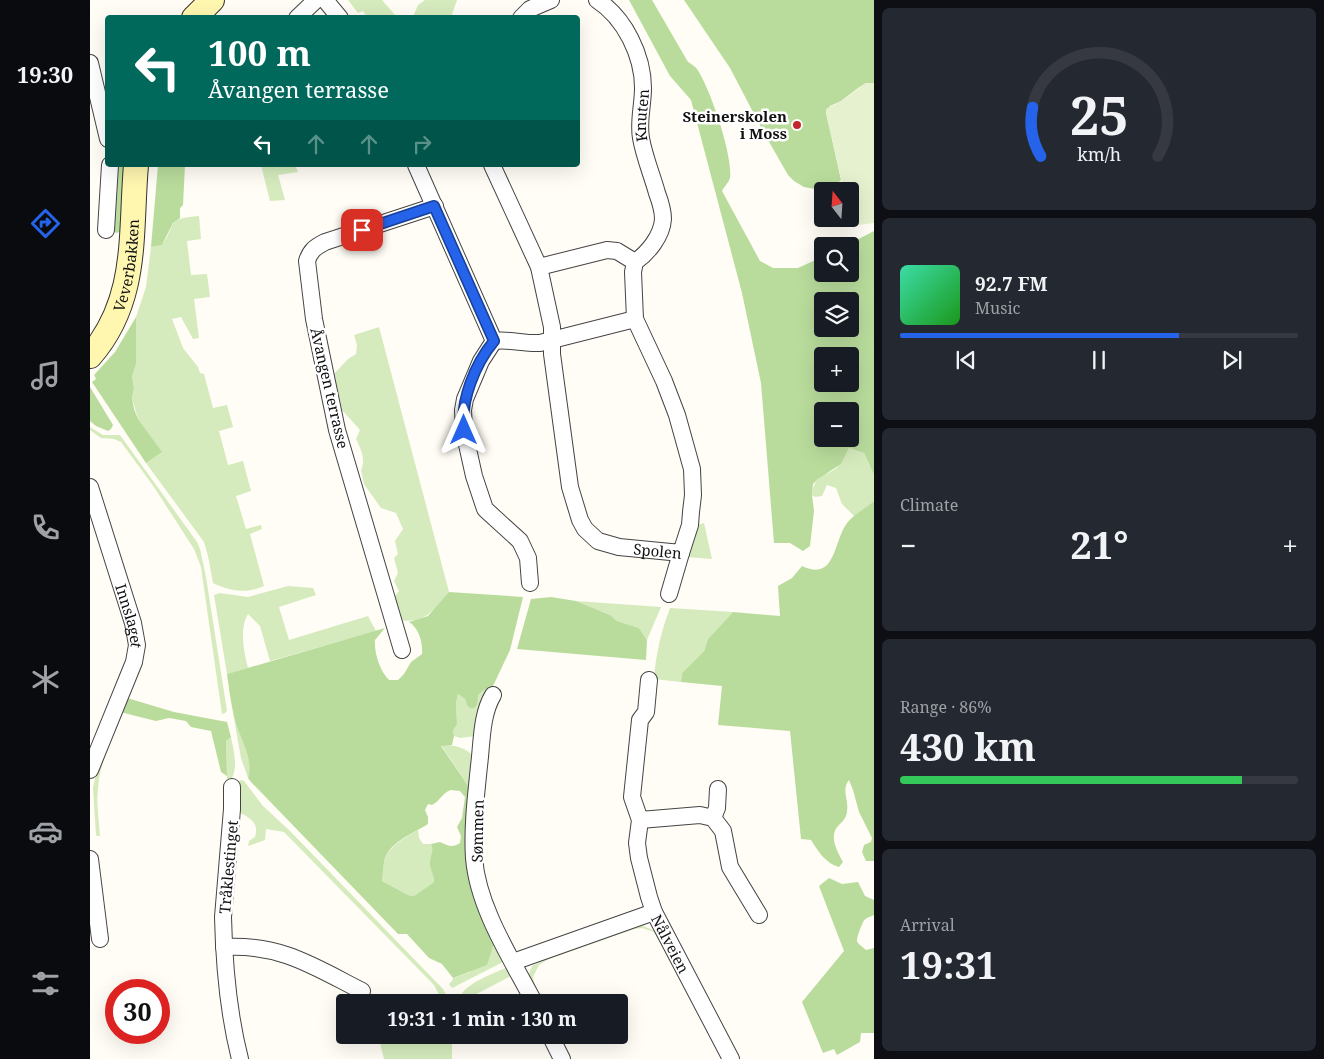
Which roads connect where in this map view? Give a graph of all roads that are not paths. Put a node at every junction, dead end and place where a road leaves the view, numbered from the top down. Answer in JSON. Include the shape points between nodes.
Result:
{"nodes":[{"id":1,"x":212,"y":0,"type":"edge"},
{"id":2,"x":316,"y":0,"type":"edge"},
{"id":3,"x":325,"y":0,"type":"edge"},
{"id":4,"x":551,"y":0,"type":"edge"},
{"id":5,"x":597,"y":0,"type":"edge"},
{"id":6,"x":197,"y":15,"type":"edge"},
{"id":7,"x":300,"y":15,"type":"edge"},
{"id":8,"x":338,"y":15,"type":"edge"},
{"id":9,"x":524,"y":15,"type":"edge"},
{"id":10,"x":90,"y":63,"type":"edge"},
{"id":11,"x":105,"y":126,"type":"edge"},
{"id":12,"x":110,"y":167,"type":"edge"},
{"id":13,"x":136,"y":167,"type":"edge"},
{"id":14,"x":421,"y":167,"type":"edge"},
{"id":15,"x":493,"y":167,"type":"edge"},
{"id":16,"x":434,"y":206,"type":"junction"},
{"id":17,"x":106,"y":230,"type":"dead end"},
{"id":18,"x":635,"y":262,"type":"junction"},
{"id":19,"x":539,"y":267,"type":"junction"},
{"id":20,"x":635,"y":319,"type":"junction"},
{"id":21,"x":552,"y":340,"type":"junction"},
{"id":22,"x":494,"y":341,"type":"junction"},
{"id":23,"x":90,"y":356,"type":"edge"},
{"id":24,"x":90,"y":487,"type":"edge"},
{"id":25,"x":681,"y":554,"type":"junction"},
{"id":26,"x":530,"y":583,"type":"dead end"},
{"id":27,"x":669,"y":594,"type":"dead end"},
{"id":28,"x":402,"y":650,"type":"dead end"},
{"id":29,"x":649,"y":680,"type":"dead end"},
{"id":30,"x":492,"y":695,"type":"dead end"},
{"id":31,"x":90,"y":770,"type":"edge"},
{"id":32,"x":232,"y":787,"type":"dead end"},
{"id":33,"x":718,"y":789,"type":"dead end"},
{"id":34,"x":713,"y":818,"type":"junction"},
{"id":35,"x":640,"y":820,"type":"junction"},
{"id":36,"x":90,"y":859,"type":"edge"},
{"id":37,"x":654,"y":912,"type":"junction"},
{"id":38,"x":759,"y":915,"type":"dead end"},
{"id":39,"x":100,"y":939,"type":"dead end"},
{"id":40,"x":224,"y":946,"type":"junction"},
{"id":41,"x":513,"y":962,"type":"junction"},
{"id":42,"x":362,"y":991,"type":"dead end"},
{"id":43,"x":530,"y":994,"type":"edge"},
{"id":44,"x":554,"y":1044,"type":"edge"},
{"id":45,"x":237,"y":1058,"type":"edge"},
{"id":46,"x":562,"y":1059,"type":"edge"},
{"id":47,"x":731,"y":1059,"type":"edge"}],
"edges":[{"from":1,"to":6,"type":"street"},
{"from":2,"to":7,"type":"street"},
{"from":3,"to":8,"type":"street"},
{"from":4,"to":9,"type":"street"},
{"from":5,"to":18,"type":"street","name":"Knuten","via":[[623,26],[642,70],[641,138],[663,213],[661,228],[653,245]]},
{"from":10,"to":11,"type":"street"},
{"from":12,"to":17,"type":"street"},
{"from":13,"to":23,"type":"street","name":"Veverbakken","via":[[130,258],[122,300],[111,326]]},
{"from":14,"to":16,"type":"street"},
{"from":15,"to":19,"type":"street"},
{"from":16,"to":22,"type":"street"},
{"from":16,"to":28,"type":"street","name":"Åvangen terrasse","via":[[325,242],[309,254],[307,261],[314,319],[337,430]]},
{"from":18,"to":19,"type":"street","via":[[616,251],[607,250]]},
{"from":18,"to":20,"type":"street"},
{"from":19,"to":21,"type":"street"},
{"from":20,"to":21,"type":"street"},
{"from":20,"to":25,"type":"street","name":"Spolen","via":[[670,398],[692,468],[691,519]]},
{"from":21,"to":22,"type":"street","via":[[540,344]]},
{"from":21,"to":25,"type":"street","name":"Spolen","via":[[570,487],[585,529],[598,541],[620,547]]},
{"from":22,"to":26,"type":"street","via":[[481,361],[465,399],[464,430],[484,509],[522,546],[528,558]]},
{"from":24,"to":31,"type":"street","name":"Innslaget","via":[[126,597],[137,645],[134,662]]},
{"from":25,"to":27,"type":"street"},
{"from":29,"to":35,"type":"street","name":"Nålveien","via":[[646,712],[640,720],[632,797]]},
{"from":30,"to":41,"type":"street","name":"Sømmen","via":[[481,745],[474,858],[491,919]]},
{"from":32,"to":40,"type":"street","name":"Tråklestinget"},
{"from":33,"to":34,"type":"street"},
{"from":34,"to":35,"type":"street","via":[[700,815]]},
{"from":34,"to":38,"type":"street","via":[[723,831],[730,868]]},
{"from":35,"to":37,"type":"street","name":"Nålveien","via":[[638,858]]},
{"from":36,"to":39,"type":"street"},
{"from":37,"to":41,"type":"street"},
{"from":37,"to":47,"type":"street","name":"Nålveien"},
{"from":40,"to":42,"type":"street","via":[[257,946],[285,953]]},
{"from":40,"to":45,"type":"street","name":"Tråklestinget"},
{"from":41,"to":43,"type":"street","name":"Sømmen"},
{"from":44,"to":46,"type":"street"}]}
